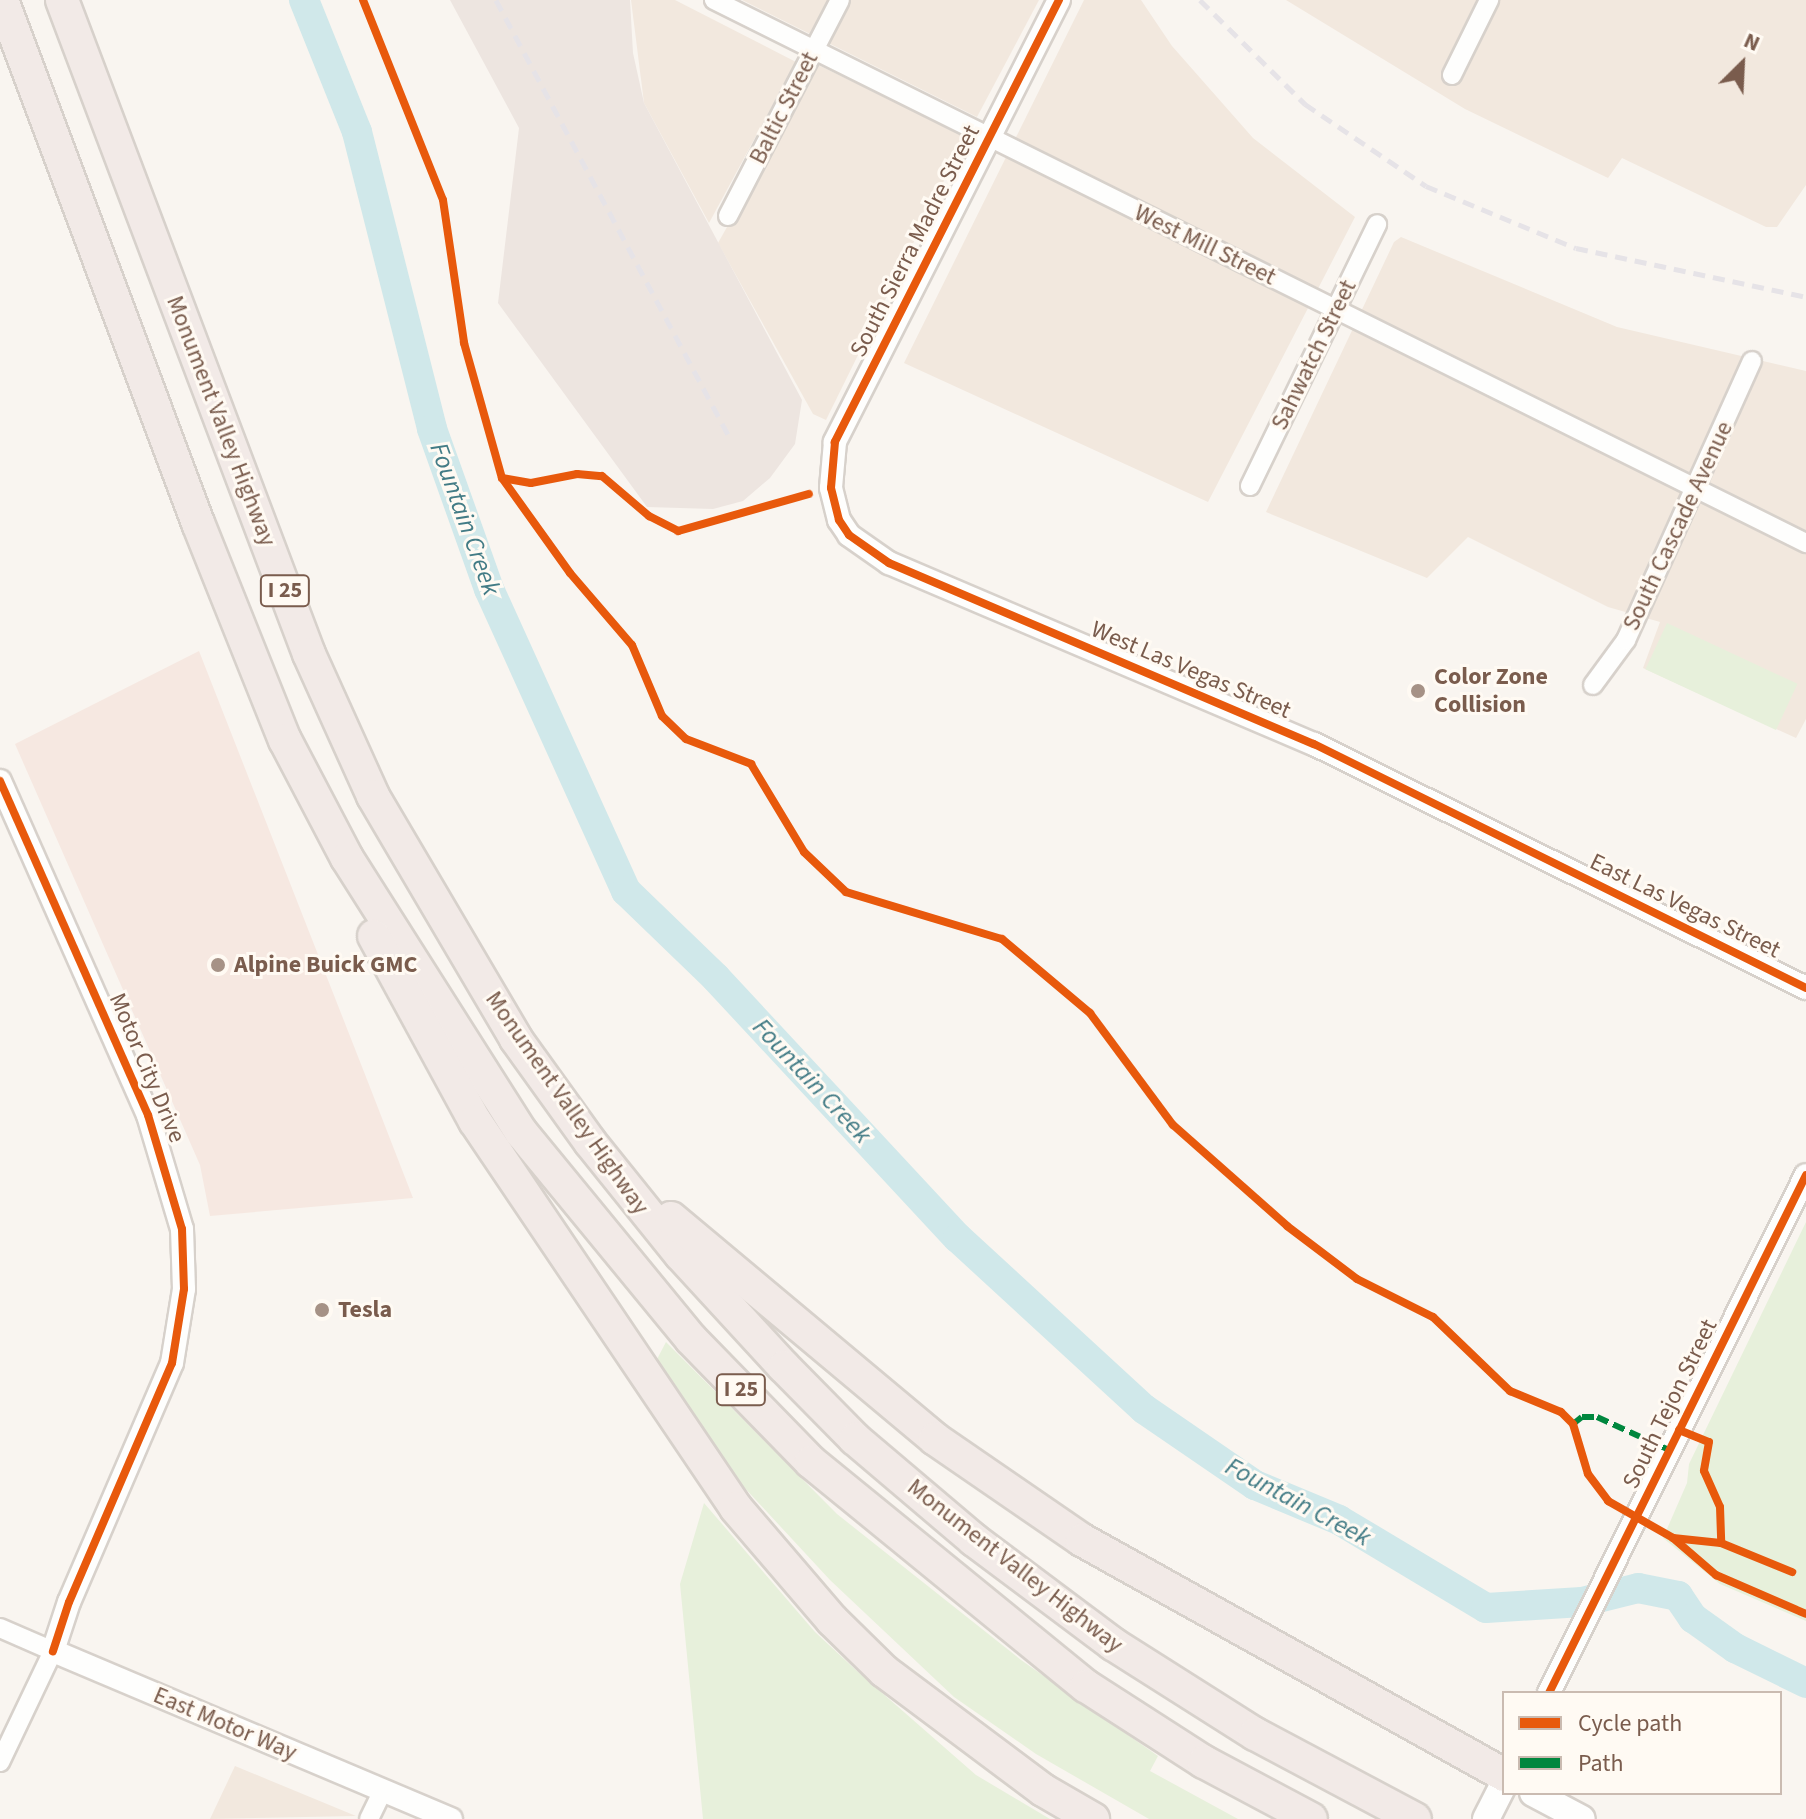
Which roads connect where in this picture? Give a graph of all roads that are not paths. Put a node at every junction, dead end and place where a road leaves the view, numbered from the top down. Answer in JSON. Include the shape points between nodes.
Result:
{"nodes":[{"id":1,"x":2,"y":0,"type":"edge"},
{"id":2,"x":62,"y":0,"type":"edge"},
{"id":3,"x":714,"y":0,"type":"edge"},
{"id":4,"x":840,"y":0,"type":"edge"},
{"id":5,"x":1059,"y":0,"type":"edge"},
{"id":6,"x":1489,"y":0,"type":"edge"},
{"id":7,"x":815,"y":47,"type":"junction"},
{"id":8,"x":1452,"y":75,"type":"dead end"},
{"id":9,"x":989,"y":139,"type":"junction"},
{"id":10,"x":728,"y":216,"type":"dead end"},
{"id":11,"x":1377,"y":224,"type":"dead end"},
{"id":12,"x":1336,"y":309,"type":"junction"},
{"id":13,"x":1752,"y":361,"type":"dead end"},
{"id":14,"x":1250,"y":486,"type":"dead end"},
{"id":15,"x":1697,"y":489,"type":"junction"},
{"id":16,"x":835,"y":505,"type":"joint"},
{"id":17,"x":1806,"y":543,"type":"edge"},
{"id":18,"x":1593,"y":685,"type":"dead end"},
{"id":19,"x":2,"y":791,"type":"edge"},
{"id":20,"x":321,"y":812,"type":"junction"},
{"id":21,"x":1546,"y":860,"type":"joint"},
{"id":22,"x":1806,"y":988,"type":"edge"},
{"id":23,"x":590,"y":1142,"type":"junction"},
{"id":24,"x":1806,"y":1175,"type":"edge"},
{"id":25,"x":0,"y":1628,"type":"edge"},
{"id":26,"x":53,"y":1651,"type":"junction"},
{"id":27,"x":1550,"y":1691,"type":"edge"},
{"id":28,"x":0,"y":1762,"type":"edge"},
{"id":29,"x":1502,"y":1774,"type":"edge"},
{"id":30,"x":1502,"y":1788,"type":"edge"},
{"id":31,"x":383,"y":1790,"type":"junction"},
{"id":32,"x":1537,"y":1795,"type":"edge"},
{"id":33,"x":369,"y":1819,"type":"edge"},
{"id":34,"x":451,"y":1819,"type":"edge"},
{"id":35,"x":1093,"y":1819,"type":"edge"},
{"id":36,"x":1311,"y":1819,"type":"edge"},
{"id":37,"x":1415,"y":1819,"type":"edge"},
{"id":38,"x":1486,"y":1819,"type":"edge"},
{"id":39,"x":1582,"y":1819,"type":"edge"}],
"edges":[{"from":1,"to":20,"type":"highway","name":"Monument Valley Highway","number":"I 25","via":[[198,523],[285,740]]},
{"from":2,"to":23,"type":"highway","name":"Monument Valley Highway","number":"I 25","via":[[303,639],[373,796],[516,1039]]},
{"from":3,"to":7,"type":"street","name":"West Mill Street"},
{"from":4,"to":7,"type":"street","name":"Baltic Street"},
{"from":5,"to":9,"type":"street","name":"South Sierra Madre Street"},
{"from":6,"to":8,"type":"street"},
{"from":7,"to":9,"type":"street","name":"West Mill Street"},
{"from":7,"to":10,"type":"street","name":"Baltic Street"},
{"from":9,"to":12,"type":"street","name":"West Mill Street"},
{"from":9,"to":16,"type":"street","name":"South Sierra Madre Street","via":[[835,442],[829,466]]},
{"from":11,"to":12,"type":"street","name":"Sahwatch Street"},
{"from":12,"to":14,"type":"street","name":"Sahwatch Street"},
{"from":12,"to":15,"type":"street","name":"West Mill Street"},
{"from":13,"to":15,"type":"street","name":"South Cascade Avenue"},
{"from":15,"to":17,"type":"street","name":"West Mill Street"},
{"from":15,"to":18,"type":"street","name":"South Cascade Avenue","via":[[1626,640]]},
{"from":16,"to":21,"type":"street","name":"West Las Vegas Street","via":[[849,535],[889,563],[1314,744]]},
{"from":19,"to":26,"type":"street","name":"Motor City Drive","via":[[148,1115],[182,1229],[184,1289],[172,1363]]},
{"from":20,"to":35,"type":"highway","via":[[385,961],[475,1121],[736,1508],[832,1620],[884,1671],[1043,1790]]},
{"from":20,"to":36,"type":"highway","name":"Monument Valley Highway","number":"I 25","via":[[521,1132],[691,1339],[778,1429],[940,1572],[1086,1686],[1204,1762]]},
{"from":21,"to":22,"type":"street","name":"East Las Vegas Street"},
{"from":23,"to":29,"type":"highway","via":[[757,1293],[980,1470],[1082,1540]]},
{"from":23,"to":37,"type":"highway","name":"Monument Valley Highway","number":"I 25","via":[[681,1255],[855,1439],[974,1540],[1113,1644],[1255,1734]]},
{"from":24,"to":27,"type":"street","name":"South Tejon Street"},
{"from":25,"to":26,"type":"street","name":"East Motor Way"},
{"from":26,"to":28,"type":"street"},
{"from":26,"to":31,"type":"street","name":"East Motor Way"},
{"from":30,"to":38,"type":"main road"},
{"from":31,"to":33,"type":"street"},
{"from":31,"to":34,"type":"street","name":"East Motor Way"},
{"from":32,"to":39,"type":"main road"}]}
